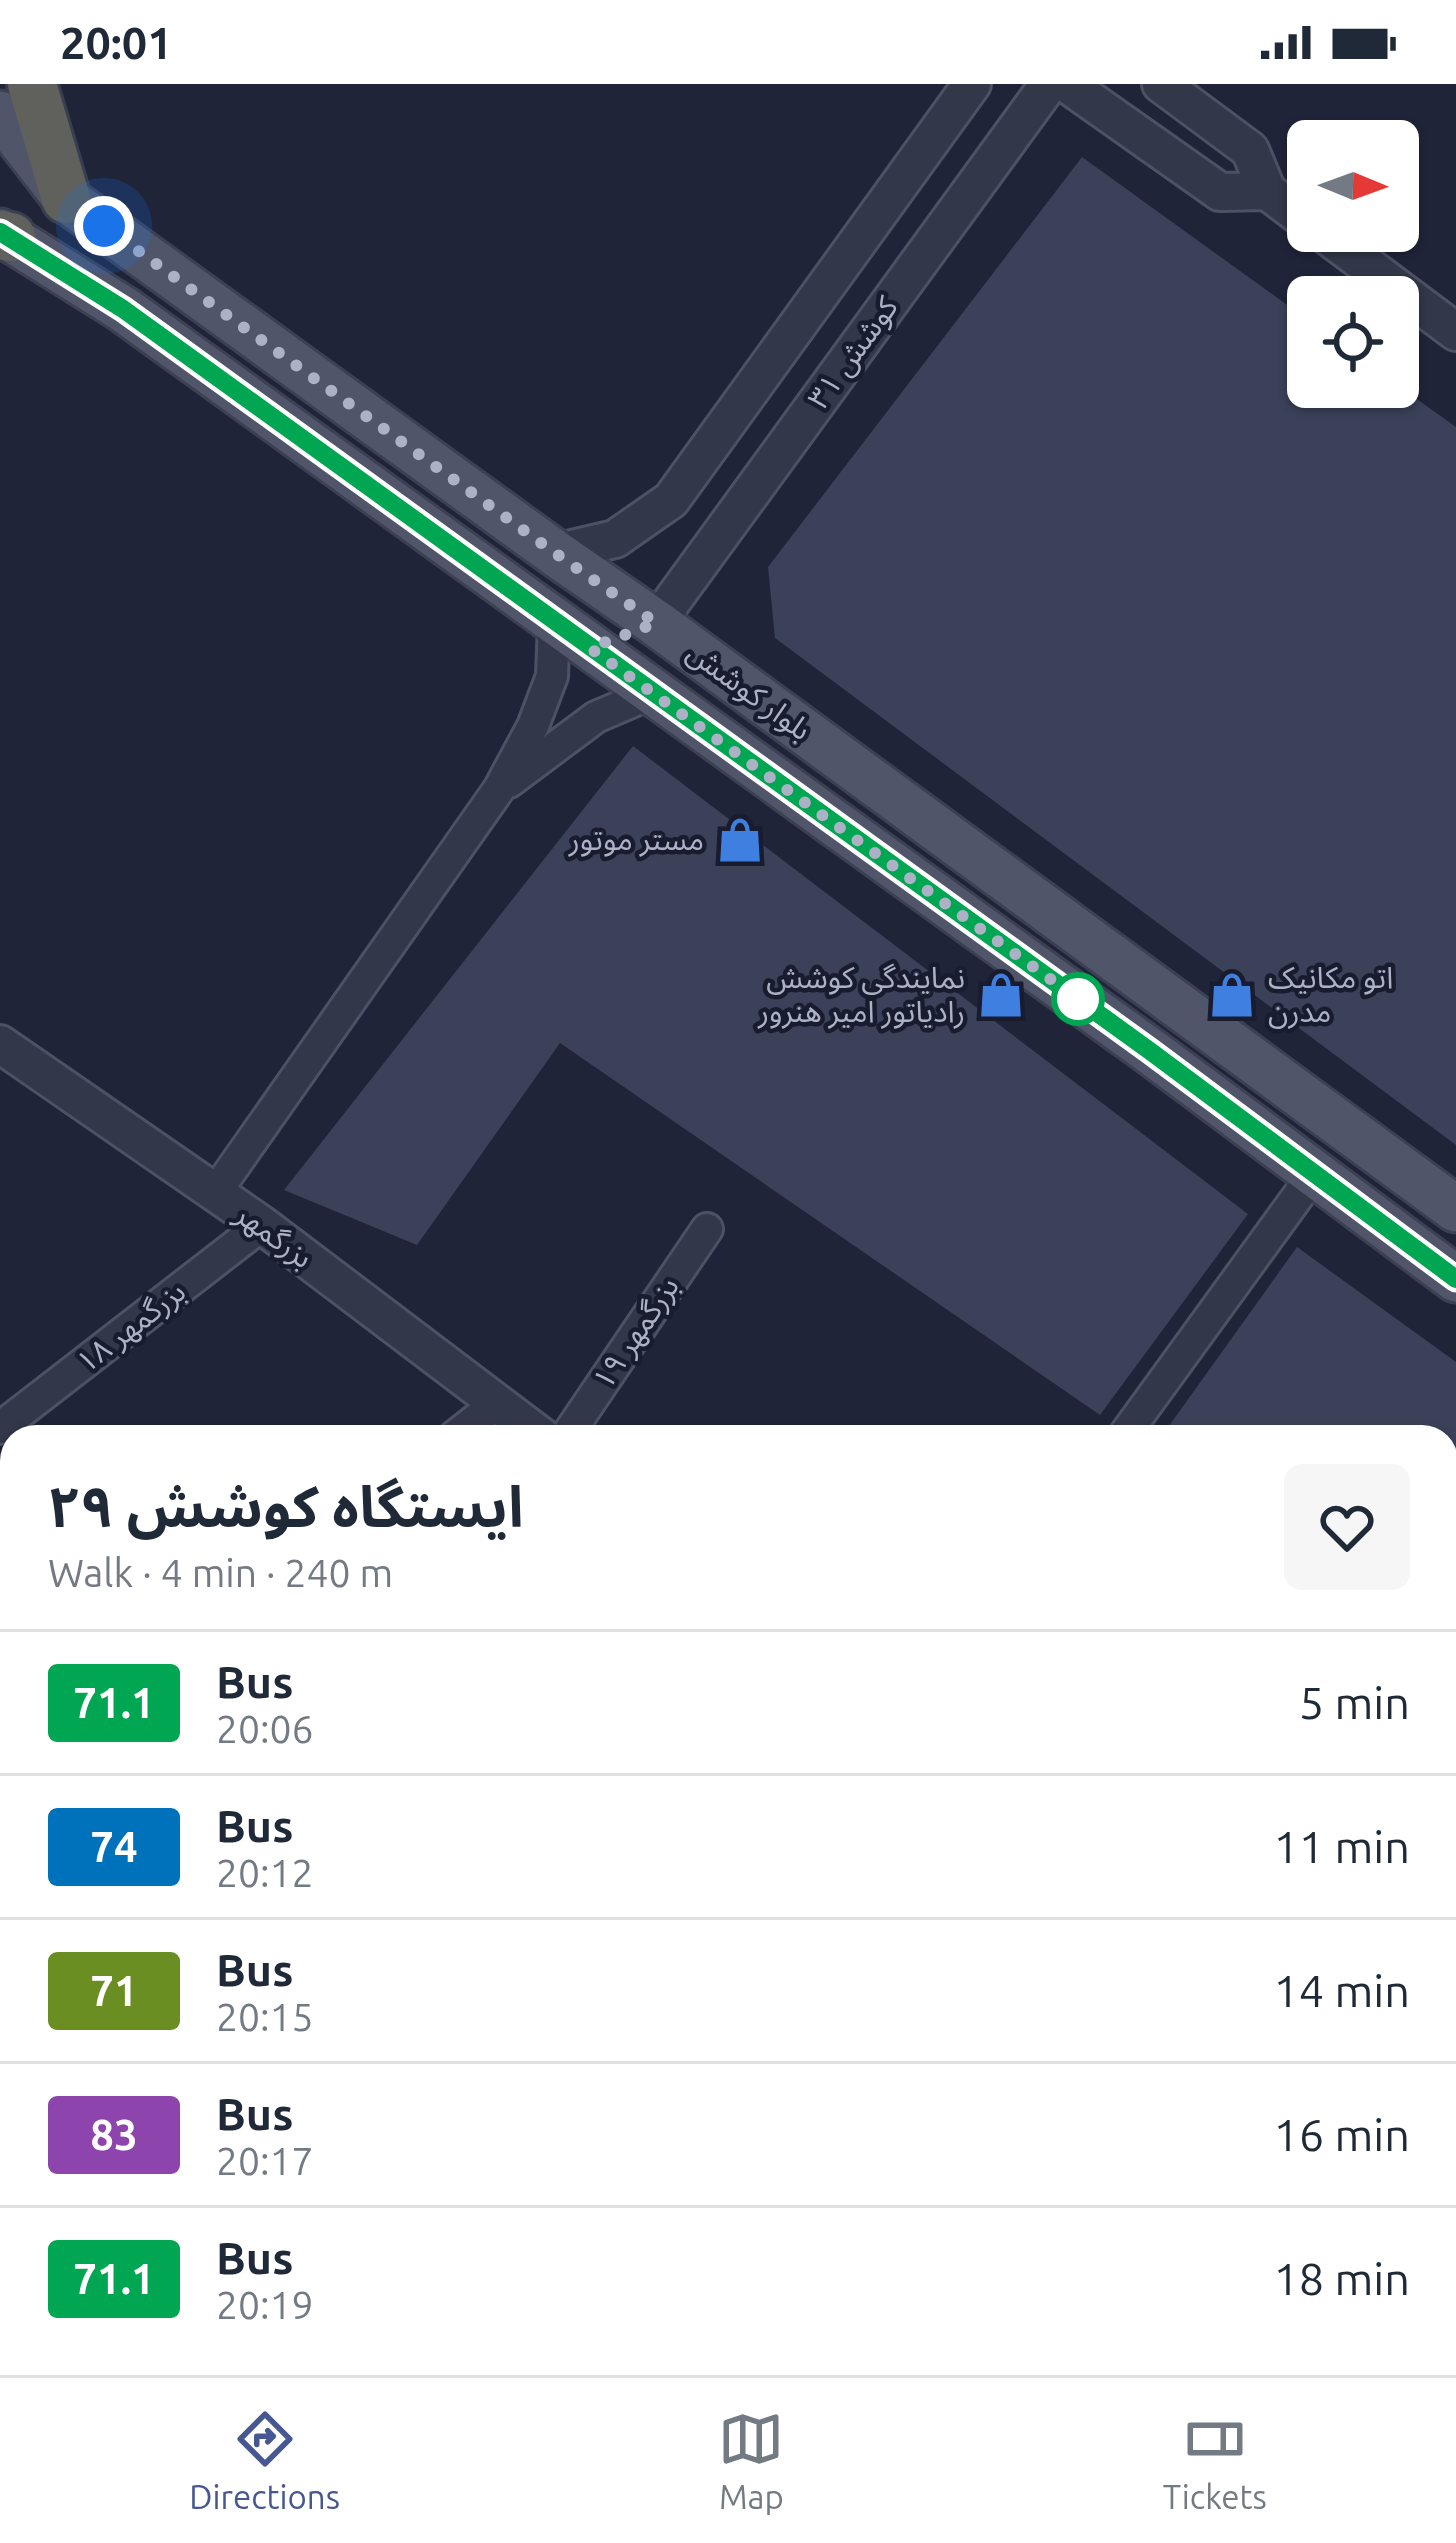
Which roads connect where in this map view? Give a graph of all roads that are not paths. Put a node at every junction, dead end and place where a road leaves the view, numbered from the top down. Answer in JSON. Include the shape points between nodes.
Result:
{"nodes":[{"id":1,"x":32,"y":84,"type":"edge"},
{"id":2,"x":972,"y":84,"type":"edge"},
{"id":3,"x":1049,"y":84,"type":"edge"},
{"id":4,"x":1067,"y":84,"type":"edge"},
{"id":5,"x":1160,"y":84,"type":"edge"},
{"id":6,"x":0,"y":114,"type":"edge"},
{"id":7,"x":1267,"y":191,"type":"junction"},
{"id":8,"x":66,"y":199,"type":"junction"},
{"id":9,"x":1287,"y":206,"type":"edge"},
{"id":10,"x":4,"y":235,"type":"edge"},
{"id":11,"x":1349,"y":252,"type":"edge"},
{"id":12,"x":1456,"y":332,"type":"edge"},
{"id":13,"x":555,"y":553,"type":"junction"},
{"id":14,"x":656,"y":623,"type":"junction"},
{"id":15,"x":572,"y":636,"type":"junction"},
{"id":16,"x":652,"y":693,"type":"junction"},
{"id":17,"x":499,"y":789,"type":"junction"},
{"id":18,"x":0,"y":1044,"type":"edge"},
{"id":19,"x":1314,"y":1174,"type":"junction"},
{"id":20,"x":215,"y":1193,"type":"junction"},
{"id":21,"x":1456,"y":1209,"type":"edge"},
{"id":22,"x":262,"y":1225,"type":"junction"},
{"id":23,"x":707,"y":1228,"type":"dead end"},
{"id":24,"x":1456,"y":1279,"type":"edge"},
{"id":25,"x":496,"y":1404,"type":"junction"},
{"id":26,"x":4,"y":1425,"type":"edge"},
{"id":27,"x":469,"y":1425,"type":"edge"},
{"id":28,"x":525,"y":1425,"type":"edge"},
{"id":29,"x":574,"y":1425,"type":"edge"},
{"id":30,"x":1132,"y":1425,"type":"edge"}],
"edges":[{"from":1,"to":8,"type":"highway"},
{"from":2,"to":13,"type":"street","name":"کوشش ۳۱","via":[[671,500],[615,539]]},
{"from":3,"to":14,"type":"street","name":"کوشش ۳۱"},
{"from":4,"to":7,"type":"street","via":[[1220,192]]},
{"from":5,"to":7,"type":"street","via":[[1250,150]]},
{"from":6,"to":8,"type":"main road","name":"بلوار کوشش"},
{"from":7,"to":9,"type":"street"},
{"from":8,"to":13,"type":"main road","name":"بلوار کوشش"},
{"from":10,"to":15,"type":"main road","name":"بلوار کوشش","via":[[123,309]]},
{"from":11,"to":12,"type":"street"},
{"from":13,"to":14,"type":"main road","name":"بلوار کوشش"},
{"from":14,"to":15,"type":"main road"},
{"from":14,"to":21,"type":"main road","name":"بلوار کوشش"},
{"from":15,"to":16,"type":"main road","name":"بلوار کوشش"},
{"from":15,"to":17,"type":"street"},
{"from":16,"to":17,"type":"street","via":[[596,717]]},
{"from":16,"to":19,"type":"main road","name":"بلوار کوشش"},
{"from":17,"to":20,"type":"street"},
{"from":18,"to":20,"type":"street","name":"بزرگمهر"},
{"from":19,"to":24,"type":"main road","name":"بلوار کوشش"},
{"from":19,"to":30,"type":"street"},
{"from":20,"to":22,"type":"street","name":"بزرگمهر"},
{"from":22,"to":25,"type":"street","name":"بزرگمهر"},
{"from":22,"to":26,"type":"street","name":"بزرگمهر ۱۸"},
{"from":23,"to":29,"type":"street","name":"بزرگمهر ۱۹"},
{"from":25,"to":27,"type":"street"},
{"from":25,"to":28,"type":"street","name":"بزرگمهر"}]}
